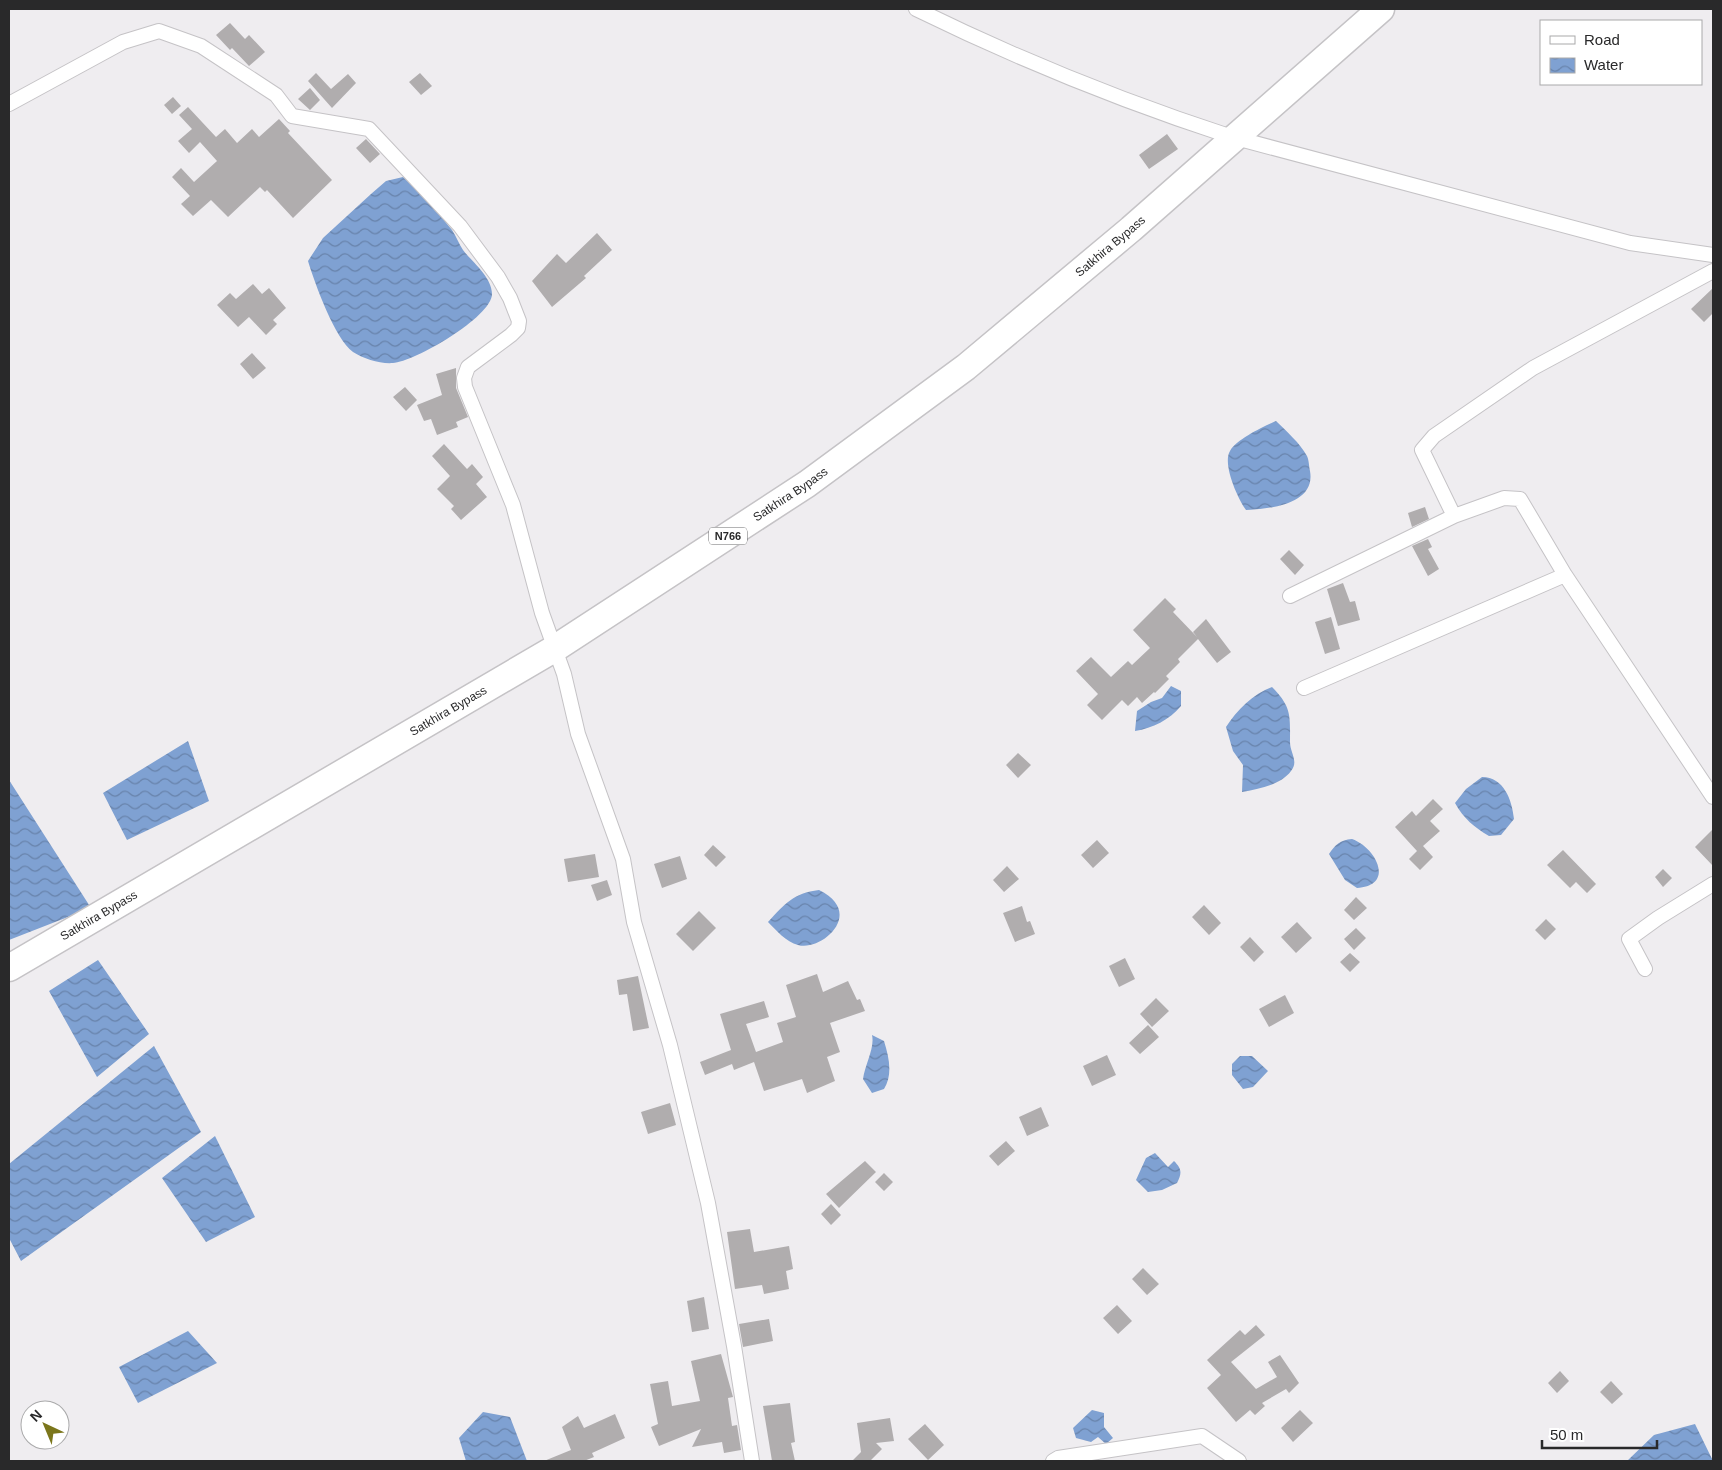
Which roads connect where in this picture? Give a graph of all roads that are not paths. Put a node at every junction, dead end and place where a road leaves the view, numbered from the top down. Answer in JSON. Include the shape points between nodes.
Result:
{"nodes":[{"id":1,"x":916,"y":9,"type":"edge"},
{"id":2,"x":1381,"y":9,"type":"edge"},
{"id":3,"x":9,"y":104,"type":"edge"},
{"id":4,"x":1232,"y":137,"type":"junction"},
{"id":5,"x":1713,"y":255,"type":"edge"},
{"id":6,"x":1713,"y":271,"type":"edge"},
{"id":7,"x":1454,"y":516,"type":"junction"},
{"id":8,"x":1565,"y":576,"type":"junction"},
{"id":9,"x":1290,"y":596,"type":"dead end"},
{"id":10,"x":554,"y":649,"type":"junction"},
{"id":11,"x":1304,"y":688,"type":"dead end"},
{"id":12,"x":1713,"y":797,"type":"edge"},
{"id":13,"x":1713,"y":884,"type":"edge"},
{"id":14,"x":9,"y":968,"type":"edge"},
{"id":15,"x":1645,"y":969,"type":"dead end"},
{"id":16,"x":752,"y":1461,"type":"edge"},
{"id":17,"x":1053,"y":1461,"type":"edge"},
{"id":18,"x":1239,"y":1461,"type":"edge"}],
"edges":[{"from":1,"to":4,"type":"street","via":[[1030,62],[1170,117]]},
{"from":2,"to":4,"type":"highway","name":"Satkhira Bypass","number":"N766"},
{"from":3,"to":10,"type":"street","via":[[123,42],[160,31],[201,46],[276,95],[292,116],[369,129],[460,226],[498,277],[519,321],[518,328],[511,335],[468,367],[464,378],[513,505]]},
{"from":4,"to":5,"type":"street","via":[[1630,243]]},
{"from":4,"to":10,"type":"highway","name":"Satkhira Bypass","number":"N766","via":[[1131,229],[966,367],[806,484]]},
{"from":6,"to":7,"type":"street","via":[[1533,368],[1434,436],[1422,450]]},
{"from":7,"to":8,"type":"street","via":[[1504,498],[1520,499]]},
{"from":7,"to":9,"type":"street"},
{"from":8,"to":11,"type":"street"},
{"from":8,"to":12,"type":"street"},
{"from":10,"to":14,"type":"highway","name":"Satkhira Bypass","number":"N766"},
{"from":10,"to":16,"type":"street","via":[[564,674],[578,734],[623,859],[634,922],[670,1044],[708,1203]]},
{"from":13,"to":15,"type":"street","via":[[1629,939]]},
{"from":17,"to":18,"type":"street","via":[[1202,1436]]}]}
